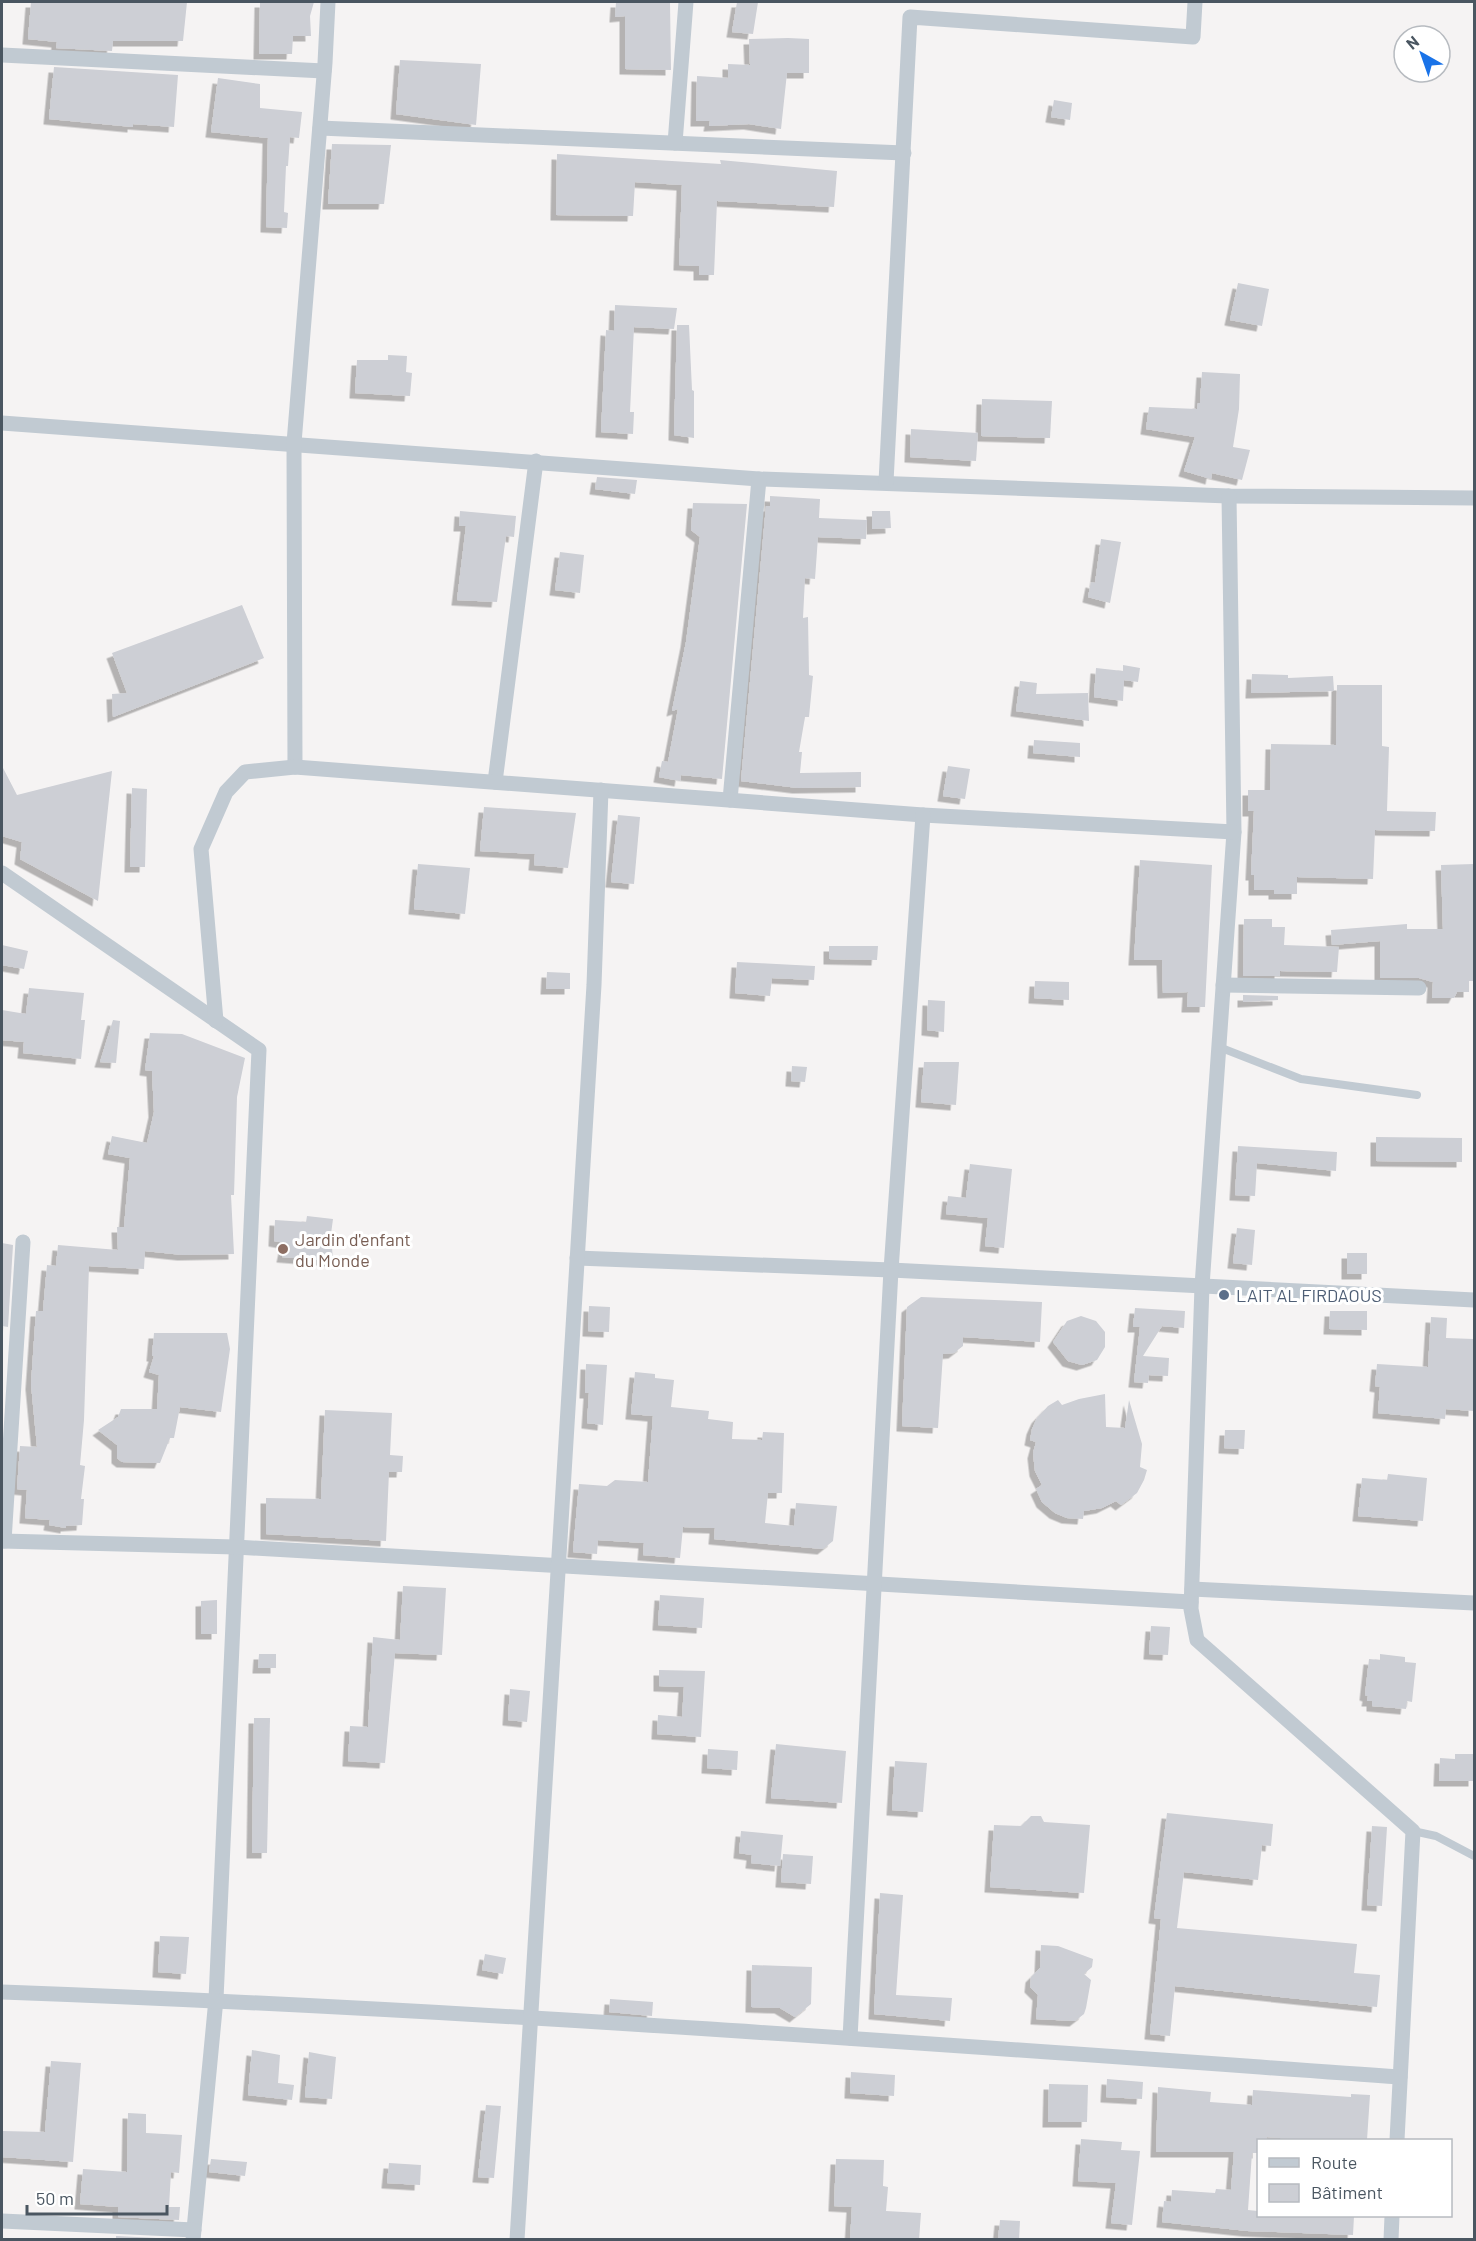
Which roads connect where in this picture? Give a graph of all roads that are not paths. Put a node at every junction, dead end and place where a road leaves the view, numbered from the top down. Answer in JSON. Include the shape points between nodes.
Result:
{"nodes":[{"id":1,"x":328,"y":2,"type":"edge"},
{"id":2,"x":686,"y":2,"type":"edge"},
{"id":3,"x":1195,"y":2,"type":"edge"},
{"id":4,"x":2,"y":55,"type":"edge"},
{"id":5,"x":324,"y":71,"type":"junction"},
{"id":6,"x":320,"y":128,"type":"junction"},
{"id":7,"x":675,"y":143,"type":"junction"},
{"id":8,"x":904,"y":153,"type":"junction"},
{"id":9,"x":2,"y":423,"type":"edge"},
{"id":10,"x":294,"y":442,"type":"junction"},
{"id":11,"x":537,"y":461,"type":"junction"},
{"id":12,"x":759,"y":478,"type":"junction"},
{"id":13,"x":886,"y":482,"type":"junction"},
{"id":14,"x":1229,"y":496,"type":"junction"},
{"id":15,"x":1474,"y":498,"type":"edge"},
{"id":16,"x":295,"y":767,"type":"junction"},
{"id":17,"x":495,"y":782,"type":"junction"},
{"id":18,"x":601,"y":790,"type":"junction"},
{"id":19,"x":730,"y":800,"type":"junction"},
{"id":20,"x":923,"y":815,"type":"junction"},
{"id":21,"x":1234,"y":832,"type":"junction"},
{"id":22,"x":2,"y":873,"type":"edge"},
{"id":23,"x":1223,"y":985,"type":"junction"},
{"id":24,"x":1419,"y":988,"type":"dead end"},
{"id":25,"x":216,"y":1021,"type":"junction"},
{"id":26,"x":1219,"y":1047,"type":"junction"},
{"id":27,"x":1417,"y":1095,"type":"dead end"},
{"id":28,"x":23,"y":1242,"type":"dead end"},
{"id":29,"x":577,"y":1258,"type":"junction"},
{"id":30,"x":891,"y":1270,"type":"junction"},
{"id":31,"x":1202,"y":1286,"type":"junction"},
{"id":32,"x":1474,"y":1300,"type":"edge"},
{"id":33,"x":3,"y":1541,"type":"edge"},
{"id":34,"x":236,"y":1547,"type":"junction"},
{"id":35,"x":558,"y":1566,"type":"junction"},
{"id":36,"x":874,"y":1584,"type":"junction"},
{"id":37,"x":1191,"y":1595,"type":"junction"},
{"id":38,"x":1474,"y":1603,"type":"edge"},
{"id":39,"x":1413,"y":1831,"type":"junction"},
{"id":40,"x":1474,"y":1856,"type":"edge"},
{"id":41,"x":2,"y":1992,"type":"edge"},
{"id":42,"x":216,"y":1999,"type":"junction"},
{"id":43,"x":531,"y":2020,"type":"junction"},
{"id":44,"x":850,"y":2038,"type":"junction"},
{"id":45,"x":1400,"y":2077,"type":"junction"},
{"id":46,"x":1396,"y":2139,"type":"edge"},
{"id":47,"x":1392,"y":2217,"type":"edge"},
{"id":48,"x":2,"y":2221,"type":"edge"},
{"id":49,"x":194,"y":2235,"type":"edge"},
{"id":50,"x":518,"y":2240,"type":"edge"},
{"id":51,"x":1391,"y":2240,"type":"edge"}],
"edges":[{"from":1,"to":5,"type":"street"},
{"from":2,"to":7,"type":"street"},
{"from":3,"to":8,"type":"street","via":[[1193,37],[910,17]]},
{"from":4,"to":5,"type":"street"},
{"from":5,"to":6,"type":"street"},
{"from":6,"to":7,"type":"street"},
{"from":6,"to":10,"type":"street"},
{"from":7,"to":8,"type":"street"},
{"from":8,"to":13,"type":"street"},
{"from":9,"to":10,"type":"street"},
{"from":10,"to":11,"type":"street"},
{"from":10,"to":16,"type":"street"},
{"from":11,"to":12,"type":"street"},
{"from":11,"to":17,"type":"street"},
{"from":12,"to":13,"type":"street"},
{"from":12,"to":19,"type":"street"},
{"from":13,"to":14,"type":"street"},
{"from":14,"to":15,"type":"street"},
{"from":14,"to":21,"type":"street"},
{"from":16,"to":17,"type":"street"},
{"from":16,"to":25,"type":"street","via":[[245,772],[226,792],[201,849]]},
{"from":17,"to":18,"type":"street"},
{"from":18,"to":19,"type":"street"},
{"from":18,"to":29,"type":"street"},
{"from":19,"to":20,"type":"street"},
{"from":20,"to":21,"type":"street"},
{"from":20,"to":30,"type":"street"},
{"from":21,"to":23,"type":"street"},
{"from":22,"to":25,"type":"street"},
{"from":23,"to":24,"type":"street"},
{"from":23,"to":26,"type":"street"},
{"from":25,"to":34,"type":"street","via":[[259,1050]]},
{"from":26,"to":27,"type":"lane","via":[[1301,1078]]},
{"from":26,"to":31,"type":"street"},
{"from":28,"to":33,"type":"street"},
{"from":29,"to":30,"type":"street"},
{"from":29,"to":35,"type":"street"},
{"from":30,"to":31,"type":"street"},
{"from":30,"to":36,"type":"street"},
{"from":31,"to":32,"type":"street"},
{"from":31,"to":37,"type":"street"},
{"from":33,"to":34,"type":"street"},
{"from":34,"to":35,"type":"street"},
{"from":34,"to":42,"type":"street"},
{"from":35,"to":36,"type":"street"},
{"from":35,"to":43,"type":"street"},
{"from":36,"to":37,"type":"street"},
{"from":36,"to":44,"type":"street"},
{"from":37,"to":38,"type":"street"},
{"from":37,"to":39,"type":"street","via":[[1197,1640]]},
{"from":39,"to":40,"type":"lane","via":[[1436,1836]]},
{"from":39,"to":45,"type":"street"},
{"from":41,"to":42,"type":"street"},
{"from":42,"to":43,"type":"street"},
{"from":42,"to":49,"type":"street"},
{"from":43,"to":44,"type":"street"},
{"from":43,"to":50,"type":"street"},
{"from":44,"to":45,"type":"street"},
{"from":45,"to":46,"type":"street"},
{"from":47,"to":51,"type":"street"},
{"from":48,"to":49,"type":"street"}]}
